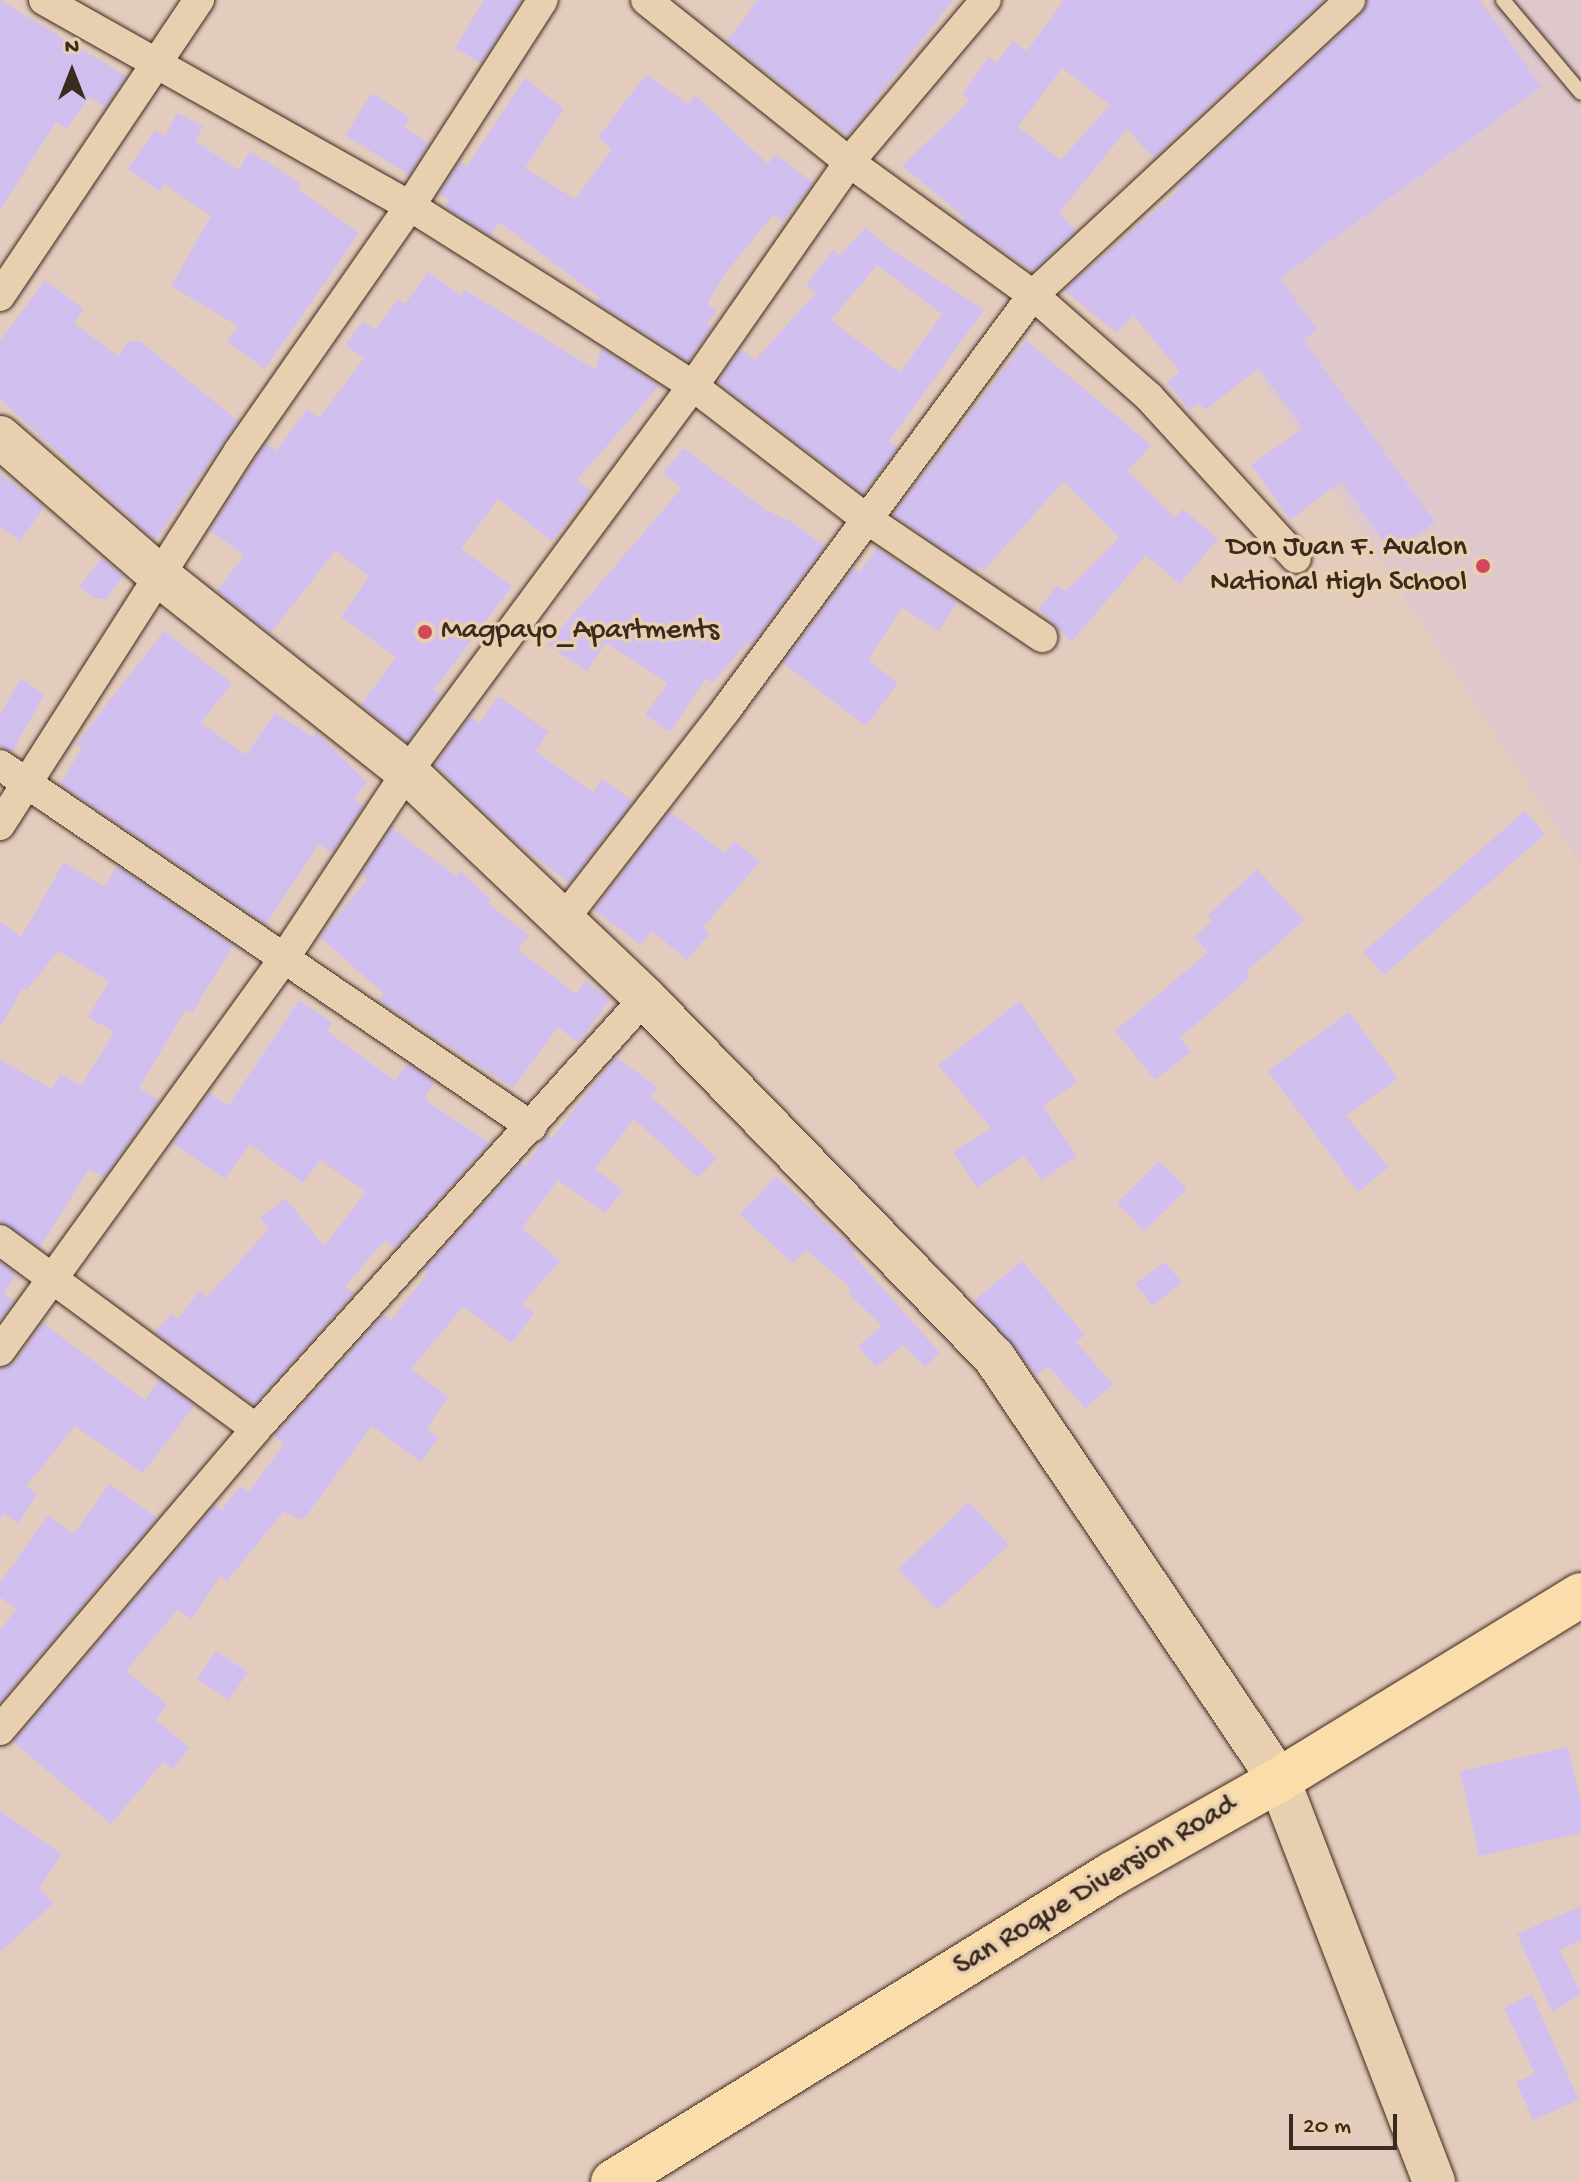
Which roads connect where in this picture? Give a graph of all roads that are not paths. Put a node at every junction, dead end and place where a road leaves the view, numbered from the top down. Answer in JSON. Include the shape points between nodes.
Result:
{"nodes":[{"id":1,"x":44,"y":0,"type":"edge"},
{"id":2,"x":199,"y":0,"type":"edge"},
{"id":3,"x":543,"y":0,"type":"edge"},
{"id":4,"x":646,"y":0,"type":"edge"},
{"id":5,"x":986,"y":0,"type":"edge"},
{"id":6,"x":1350,"y":0,"type":"edge"},
{"id":7,"x":1503,"y":0,"type":"edge"},
{"id":8,"x":157,"y":61,"type":"junction"},
{"id":9,"x":1581,"y":93,"type":"edge"},
{"id":10,"x":849,"y":162,"type":"junction"},
{"id":11,"x":410,"y":206,"type":"junction"},
{"id":12,"x":1033,"y":295,"type":"junction"},
{"id":13,"x":0,"y":296,"type":"edge"},
{"id":14,"x":693,"y":386,"type":"junction"},
{"id":15,"x":0,"y":437,"type":"edge"},
{"id":16,"x":864,"y":517,"type":"junction"},
{"id":17,"x":1296,"y":558,"type":"dead end"},
{"id":18,"x":161,"y":577,"type":"junction"},
{"id":19,"x":1042,"y":637,"type":"dead end"},
{"id":20,"x":0,"y":765,"type":"edge"},
{"id":21,"x":407,"y":772,"type":"junction"},
{"id":22,"x":27,"y":783,"type":"junction"},
{"id":23,"x":0,"y":825,"type":"edge"},
{"id":24,"x":563,"y":920,"type":"junction"},
{"id":25,"x":283,"y":960,"type":"junction"},
{"id":26,"x":645,"y":998,"type":"junction"},
{"id":27,"x":532,"y":1127,"type":"junction"},
{"id":28,"x":0,"y":1240,"type":"edge"},
{"id":29,"x":55,"y":1278,"type":"junction"},
{"id":30,"x":0,"y":1351,"type":"edge"},
{"id":31,"x":256,"y":1429,"type":"junction"},
{"id":32,"x":1581,"y":1595,"type":"edge"},
{"id":33,"x":0,"y":1730,"type":"edge"},
{"id":34,"x":1279,"y":1780,"type":"junction"},
{"id":35,"x":613,"y":2182,"type":"edge"},
{"id":36,"x":1434,"y":2182,"type":"edge"}],
"edges":[{"from":1,"to":8,"type":"street"},
{"from":2,"to":8,"type":"street"},
{"from":3,"to":11,"type":"street"},
{"from":4,"to":10,"type":"street"},
{"from":5,"to":10,"type":"street"},
{"from":6,"to":12,"type":"street"},
{"from":7,"to":9,"type":"lane"},
{"from":8,"to":11,"type":"street"},
{"from":8,"to":13,"type":"street"},
{"from":10,"to":12,"type":"street"},
{"from":10,"to":14,"type":"street"},
{"from":11,"to":14,"type":"street"},
{"from":11,"to":18,"type":"street","via":[[239,451]]},
{"from":12,"to":16,"type":"street"},
{"from":12,"to":17,"type":"street","via":[[1149,397]]},
{"from":14,"to":16,"type":"street"},
{"from":14,"to":21,"type":"street"},
{"from":15,"to":18,"type":"street"},
{"from":16,"to":19,"type":"street"},
{"from":16,"to":24,"type":"street","via":[[728,707]]},
{"from":18,"to":21,"type":"street"},
{"from":18,"to":22,"type":"street"},
{"from":20,"to":22,"type":"street"},
{"from":21,"to":24,"type":"street"},
{"from":21,"to":25,"type":"street"},
{"from":22,"to":23,"type":"street"},
{"from":22,"to":25,"type":"street"},
{"from":24,"to":26,"type":"street"},
{"from":25,"to":27,"type":"street"},
{"from":25,"to":29,"type":"street"},
{"from":26,"to":27,"type":"street"},
{"from":26,"to":34,"type":"street","via":[[994,1357]]},
{"from":27,"to":31,"type":"street"},
{"from":28,"to":29,"type":"street"},
{"from":29,"to":30,"type":"street"},
{"from":29,"to":31,"type":"street"},
{"from":31,"to":33,"type":"street"},
{"from":32,"to":34,"type":"main road","name":"San Roque Diversion Road"},
{"from":34,"to":35,"type":"main road","name":"San Roque Diversion Road","via":[[1112,1874]]},
{"from":34,"to":36,"type":"street"}]}
